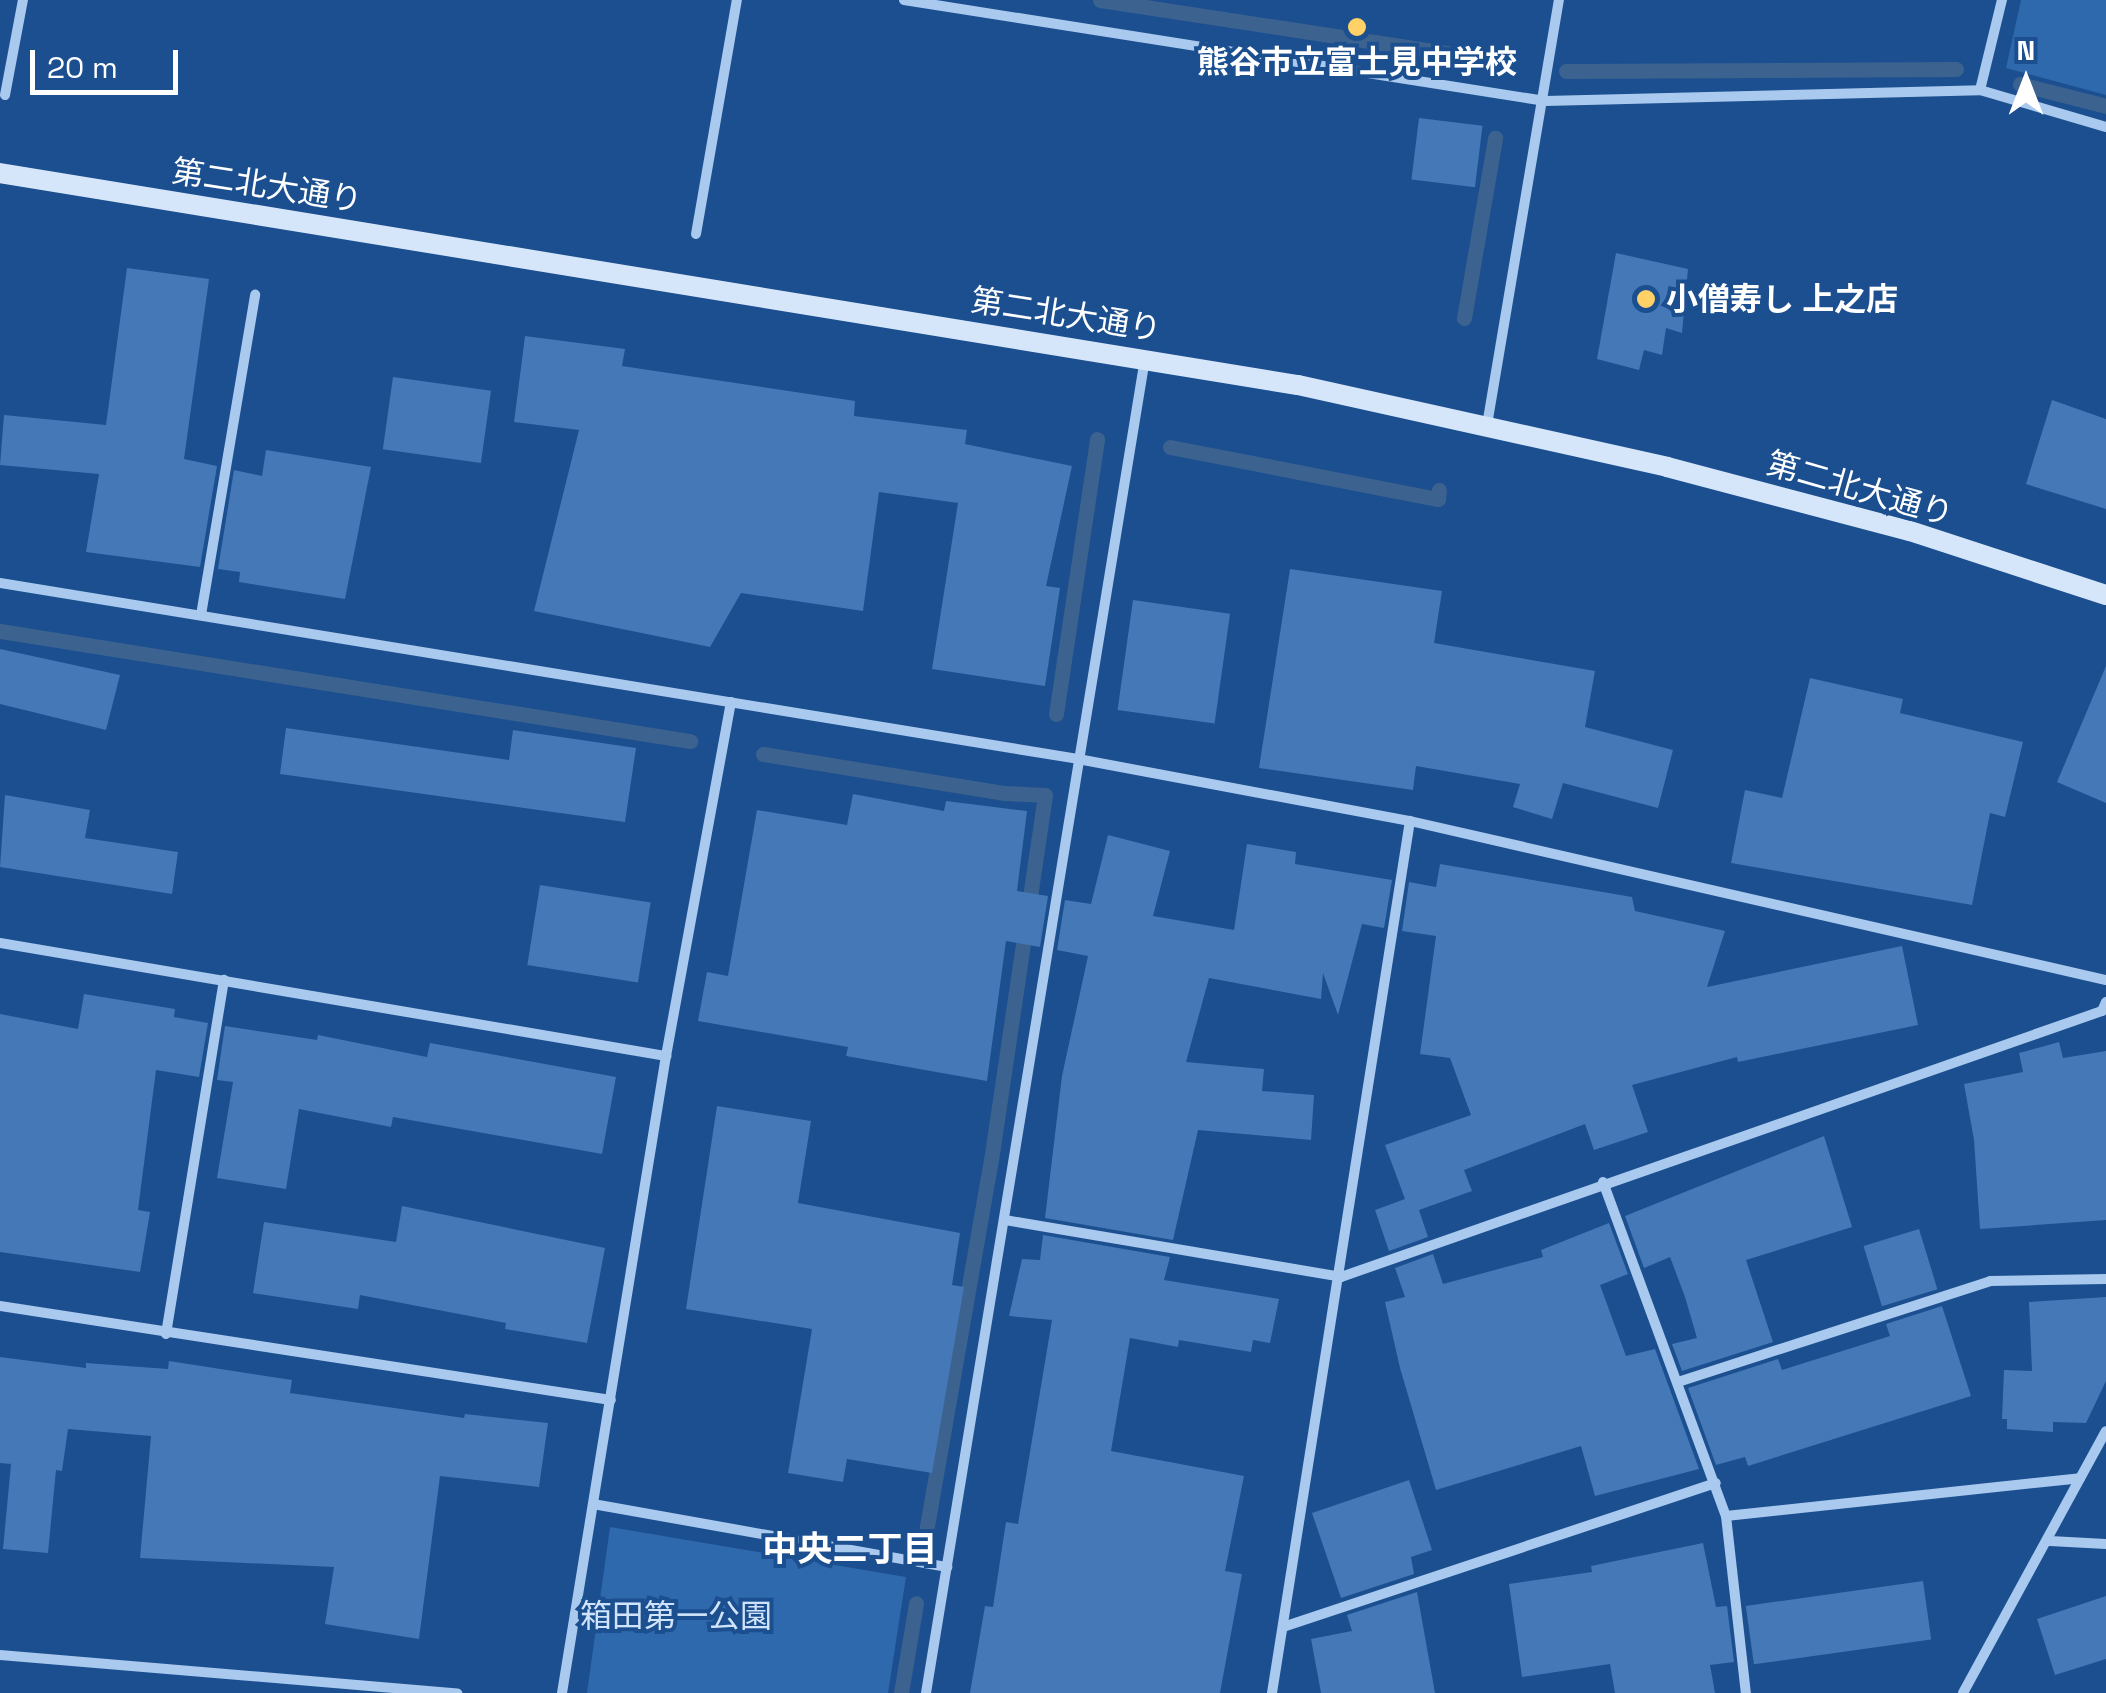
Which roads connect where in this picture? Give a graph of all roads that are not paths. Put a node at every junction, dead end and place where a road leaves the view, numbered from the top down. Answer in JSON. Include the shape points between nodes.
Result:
{"nodes":[{"id":1,"x":23,"y":0,"type":"edge"},
{"id":2,"x":737,"y":0,"type":"edge"},
{"id":3,"x":904,"y":0,"type":"edge"},
{"id":4,"x":1559,"y":0,"type":"edge"},
{"id":5,"x":2002,"y":0,"type":"edge"},
{"id":6,"x":1980,"y":90,"type":"junction"},
{"id":7,"x":5,"y":95,"type":"dead end"},
{"id":8,"x":1544,"y":101,"type":"junction"},
{"id":9,"x":2106,"y":126,"type":"edge"},
{"id":10,"x":0,"y":172,"type":"edge"},
{"id":11,"x":696,"y":234,"type":"dead end"},
{"id":12,"x":254,"y":295,"type":"dead end"},
{"id":13,"x":1144,"y":359,"type":"junction"},
{"id":14,"x":1487,"y":425,"type":"junction"},
{"id":15,"x":0,"y":583,"type":"edge"},
{"id":16,"x":2105,"y":593,"type":"edge"},
{"id":17,"x":202,"y":616,"type":"junction"},
{"id":18,"x":731,"y":702,"type":"junction"},
{"id":19,"x":1078,"y":760,"type":"junction"},
{"id":20,"x":1410,"y":821,"type":"junction"},
{"id":21,"x":0,"y":943,"type":"edge"},
{"id":22,"x":224,"y":980,"type":"junction"},
{"id":23,"x":2106,"y":980,"type":"edge"},
{"id":24,"x":2106,"y":1002,"type":"edge"},
{"id":25,"x":666,"y":1056,"type":"junction"},
{"id":26,"x":1603,"y":1182,"type":"junction"},
{"id":27,"x":1005,"y":1220,"type":"junction"},
{"id":28,"x":1341,"y":1277,"type":"junction"},
{"id":29,"x":2106,"y":1279,"type":"edge"},
{"id":30,"x":0,"y":1306,"type":"edge"},
{"id":31,"x":166,"y":1334,"type":"junction"},
{"id":32,"x":1678,"y":1382,"type":"junction"},
{"id":33,"x":611,"y":1400,"type":"junction"},
{"id":34,"x":2106,"y":1431,"type":"edge"},
{"id":35,"x":2080,"y":1478,"type":"junction"},
{"id":36,"x":1716,"y":1483,"type":"junction"},
{"id":37,"x":594,"y":1504,"type":"junction"},
{"id":38,"x":1726,"y":1516,"type":"junction"},
{"id":39,"x":2050,"y":1541,"type":"junction"},
{"id":40,"x":2106,"y":1544,"type":"edge"},
{"id":41,"x":947,"y":1568,"type":"junction"},
{"id":42,"x":1283,"y":1627,"type":"junction"},
{"id":43,"x":0,"y":1655,"type":"edge"},
{"id":44,"x":457,"y":1693,"type":"edge"},
{"id":45,"x":562,"y":1693,"type":"edge"},
{"id":46,"x":926,"y":1693,"type":"edge"},
{"id":47,"x":1272,"y":1693,"type":"edge"},
{"id":48,"x":1746,"y":1693,"type":"edge"},
{"id":49,"x":1963,"y":1693,"type":"edge"}],
"edges":[{"from":1,"to":7,"type":"street"},
{"from":2,"to":11,"type":"street"},
{"from":3,"to":8,"type":"street"},
{"from":4,"to":8,"type":"street"},
{"from":5,"to":6,"type":"street"},
{"from":6,"to":8,"type":"street"},
{"from":6,"to":9,"type":"street"},
{"from":8,"to":14,"type":"street"},
{"from":10,"to":13,"type":"street","name":"第二北大通り"},
{"from":12,"to":17,"type":"street"},
{"from":13,"to":14,"type":"street","name":"第二北大通り"},
{"from":13,"to":19,"type":"street"},
{"from":14,"to":16,"type":"street","name":"第二北大通り","via":[[1910,531]]},
{"from":15,"to":17,"type":"street"},
{"from":17,"to":18,"type":"street"},
{"from":18,"to":19,"type":"street"},
{"from":18,"to":25,"type":"street"},
{"from":19,"to":20,"type":"street"},
{"from":19,"to":27,"type":"street"},
{"from":20,"to":23,"type":"street"},
{"from":20,"to":28,"type":"street"},
{"from":21,"to":22,"type":"street"},
{"from":22,"to":25,"type":"street"},
{"from":22,"to":31,"type":"street"},
{"from":24,"to":26,"type":"street","via":[[2102,1011]]},
{"from":25,"to":33,"type":"street"},
{"from":26,"to":28,"type":"street"},
{"from":26,"to":32,"type":"street"},
{"from":27,"to":28,"type":"street"},
{"from":27,"to":41,"type":"street"},
{"from":28,"to":42,"type":"street"},
{"from":29,"to":32,"type":"street","via":[[1990,1281]]},
{"from":30,"to":31,"type":"street"},
{"from":31,"to":33,"type":"street"},
{"from":32,"to":36,"type":"street"},
{"from":33,"to":37,"type":"street"},
{"from":34,"to":35,"type":"street"},
{"from":35,"to":38,"type":"street"},
{"from":35,"to":39,"type":"street"},
{"from":36,"to":38,"type":"street"},
{"from":36,"to":42,"type":"street"},
{"from":37,"to":41,"type":"street"},
{"from":37,"to":45,"type":"street"},
{"from":38,"to":48,"type":"street"},
{"from":39,"to":40,"type":"street"},
{"from":39,"to":49,"type":"street"},
{"from":41,"to":46,"type":"street"},
{"from":42,"to":47,"type":"street"},
{"from":43,"to":44,"type":"street"}]}
